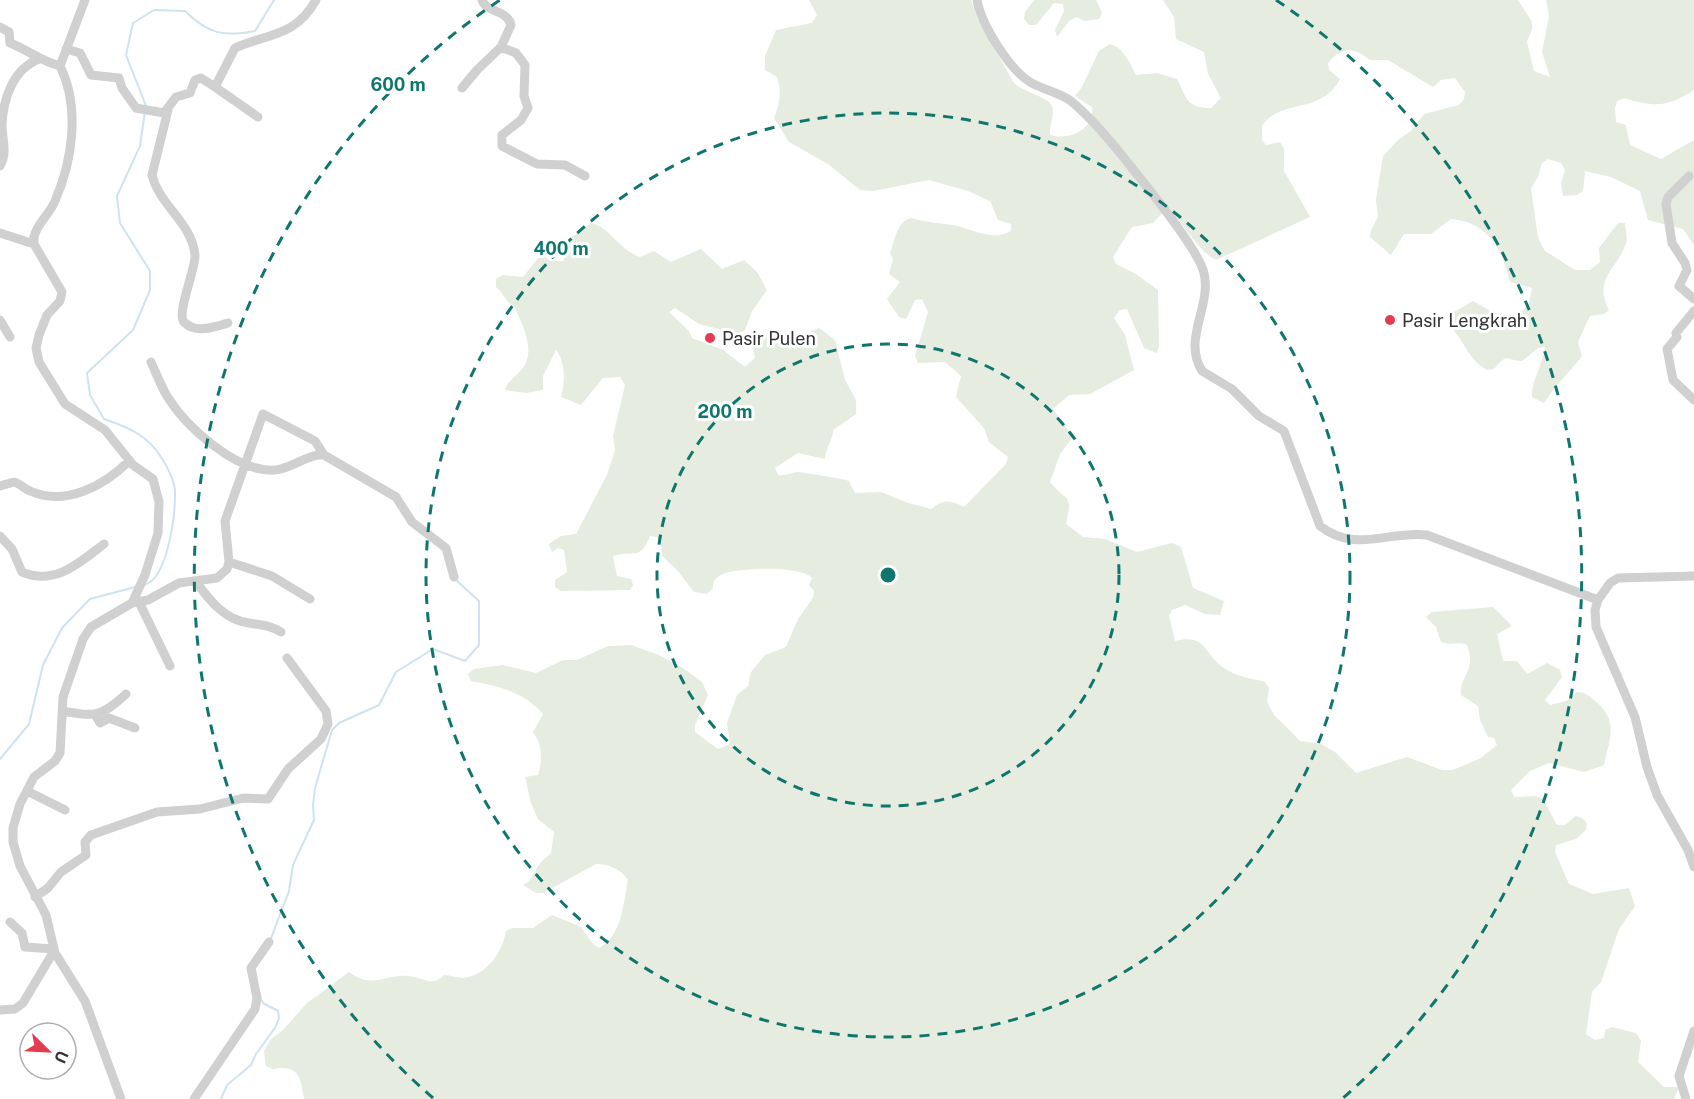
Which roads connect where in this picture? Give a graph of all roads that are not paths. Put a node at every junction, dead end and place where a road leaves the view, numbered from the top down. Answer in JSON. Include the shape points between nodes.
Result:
{"nodes":[{"id":1,"x":85,"y":0,"type":"edge"},
{"id":2,"x":316,"y":0,"type":"edge"},
{"id":3,"x":482,"y":0,"type":"edge"},
{"id":4,"x":977,"y":0,"type":"edge"},
{"id":5,"x":0,"y":27,"type":"edge"},
{"id":6,"x":501,"y":47,"type":"junction"},
{"id":7,"x":66,"y":49,"type":"junction"},
{"id":8,"x":39,"y":59,"type":"junction"},
{"id":9,"x":60,"y":66,"type":"junction"},
{"id":10,"x":215,"y":87,"type":"junction"},
{"id":11,"x":462,"y":88,"type":"dead end"},
{"id":12,"x":168,"y":110,"type":"junction"},
{"id":13,"x":258,"y":117,"type":"dead end"},
{"id":14,"x":0,"y":166,"type":"edge"},
{"id":15,"x":585,"y":176,"type":"dead end"},
{"id":16,"x":1689,"y":176,"type":"dead end"},
{"id":17,"x":0,"y":233,"type":"edge"},
{"id":18,"x":34,"y":244,"type":"junction"},
{"id":19,"x":1694,"y":300,"type":"edge"},
{"id":20,"x":1694,"y":311,"type":"edge"},
{"id":21,"x":0,"y":320,"type":"edge"},
{"id":22,"x":228,"y":323,"type":"dead end"},
{"id":23,"x":10,"y":337,"type":"dead end"},
{"id":24,"x":151,"y":362,"type":"dead end"},
{"id":25,"x":1694,"y":400,"type":"edge"},
{"id":26,"x":324,"y":455,"type":"junction"},
{"id":27,"x":129,"y":461,"type":"junction"},
{"id":28,"x":245,"y":465,"type":"junction"},
{"id":29,"x":0,"y":486,"type":"edge"},
{"id":30,"x":0,"y":536,"type":"edge"},
{"id":31,"x":104,"y":544,"type":"dead end"},
{"id":32,"x":229,"y":562,"type":"junction"},
{"id":33,"x":1694,"y":576,"type":"edge"},
{"id":34,"x":454,"y":577,"type":"dead end"},
{"id":35,"x":197,"y":583,"type":"junction"},
{"id":36,"x":310,"y":599,"type":"dead end"},
{"id":37,"x":1598,"y":600,"type":"junction"},
{"id":38,"x":135,"y":601,"type":"junction"},
{"id":39,"x":280,"y":632,"type":"dead end"},
{"id":40,"x":287,"y":658,"type":"dead end"},
{"id":41,"x":170,"y":666,"type":"dead end"},
{"id":42,"x":126,"y":694,"type":"dead end"},
{"id":43,"x":63,"y":711,"type":"junction"},
{"id":44,"x":96,"y":716,"type":"junction"},
{"id":45,"x":135,"y":728,"type":"dead end"},
{"id":46,"x":27,"y":791,"type":"junction"},
{"id":47,"x":65,"y":810,"type":"dead end"},
{"id":48,"x":1694,"y":867,"type":"edge"},
{"id":49,"x":35,"y":897,"type":"junction"},
{"id":50,"x":10,"y":922,"type":"dead end"},
{"id":51,"x":269,"y":942,"type":"dead end"},
{"id":52,"x":53,"y":950,"type":"junction"},
{"id":53,"x":0,"y":1010,"type":"edge"},
{"id":54,"x":1694,"y":1030,"type":"edge"},
{"id":55,"x":1691,"y":1041,"type":"edge"},
{"id":56,"x":121,"y":1099,"type":"edge"},
{"id":57,"x":194,"y":1099,"type":"edge"},
{"id":58,"x":1686,"y":1099,"type":"edge"}],
"edges":[{"from":1,"to":7,"type":"street"},
{"from":2,"to":10,"type":"street","via":[[287,32],[236,48]]},
{"from":3,"to":6,"type":"street","via":[[486,7],[511,21]]},
{"from":4,"to":37,"type":"street","via":[[991,34],[1017,72],[1067,98],[1078,108],[1122,156],[1195,252],[1206,283],[1195,341],[1199,366],[1232,389],[1252,411],[1284,430],[1320,525],[1354,540],[1427,535]]},
{"from":5,"to":8,"type":"street","via":[[9,32],[9,42]]},
{"from":6,"to":11,"type":"street"},
{"from":6,"to":15,"type":"street","via":[[516,53],[525,64],[524,96],[528,108],[521,120],[503,133],[501,145],[537,164],[558,163]]},
{"from":7,"to":9,"type":"street"},
{"from":7,"to":12,"type":"street","via":[[80,52],[91,75],[119,78],[137,109],[161,113]]},
{"from":8,"to":9,"type":"street"},
{"from":8,"to":14,"type":"street","via":[[22,68],[11,85],[2,122],[6,154]]},
{"from":9,"to":18,"type":"street","via":[[71,94],[71,130],[56,200],[36,231]]},
{"from":10,"to":12,"type":"street","via":[[198,79],[190,93],[176,97]]},
{"from":10,"to":13,"type":"street"},
{"from":12,"to":22,"type":"street","via":[[152,175],[193,242],[194,265],[183,320],[203,329]]},
{"from":16,"to":19,"type":"street","via":[[1668,197],[1665,211],[1672,243],[1687,270],[1679,286]]},
{"from":17,"to":18,"type":"street"},
{"from":18,"to":27,"type":"street","via":[[62,292],[39,334],[39,362],[62,400],[105,430]]},
{"from":20,"to":25,"type":"street","via":[[1680,326],[1667,353],[1673,380]]},
{"from":21,"to":23,"type":"street"},
{"from":24,"to":28,"type":"street","via":[[180,413],[208,442]]},
{"from":26,"to":28,"type":"street","via":[[277,470]]},
{"from":26,"to":28,"type":"street","via":[[315,441],[265,413]]},
{"from":26,"to":34,"type":"street","via":[[396,498],[412,522],[446,548]]},
{"from":27,"to":29,"type":"street","via":[[114,476],[86,491],[48,496],[14,482]]},
{"from":27,"to":38,"type":"street","via":[[153,479],[159,502],[158,533]]},
{"from":28,"to":32,"type":"street","via":[[225,521]]},
{"from":30,"to":31,"type":"street","via":[[12,549],[22,572],[51,576],[62,574]]},
{"from":32,"to":35,"type":"street","via":[[223,574]]},
{"from":32,"to":36,"type":"street","via":[[272,576]]},
{"from":33,"to":37,"type":"street","via":[[1622,576],[1610,583]]},
{"from":35,"to":38,"type":"street","via":[[179,583]]},
{"from":35,"to":39,"type":"street","via":[[220,610],[241,621]]},
{"from":37,"to":48,"type":"street","via":[[1596,627],[1635,717],[1658,795]]},
{"from":38,"to":41,"type":"street"},
{"from":38,"to":43,"type":"street","via":[[87,632],[66,686]]},
{"from":40,"to":49,"type":"street","via":[[326,711],[328,724],[321,739],[288,769],[268,799],[243,798],[200,809],[157,812],[91,835],[85,842],[86,855]]},
{"from":42,"to":44,"type":"street"},
{"from":43,"to":44,"type":"street"},
{"from":43,"to":46,"type":"street","via":[[59,756],[34,777]]},
{"from":44,"to":45,"type":"street","via":[[100,723],[109,718]]},
{"from":46,"to":47,"type":"street"},
{"from":46,"to":49,"type":"street","via":[[13,822],[13,842]]},
{"from":49,"to":52,"type":"street","via":[[48,920]]},
{"from":50,"to":52,"type":"street","via":[[22,933],[25,947]]},
{"from":51,"to":57,"type":"street","via":[[251,967],[257,998],[255,1009]]},
{"from":52,"to":53,"type":"street","via":[[23,1003],[15,1009]]},
{"from":52,"to":56,"type":"street","via":[[85,1001]]},
{"from":54,"to":55,"type":"street"},
{"from":55,"to":58,"type":"street","via":[[1679,1076]]}]}
